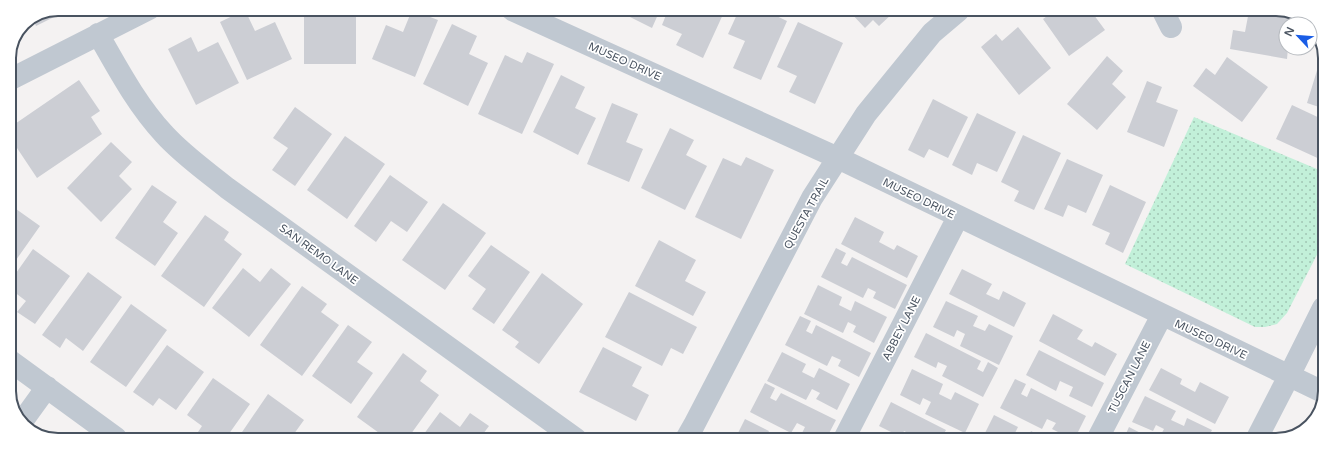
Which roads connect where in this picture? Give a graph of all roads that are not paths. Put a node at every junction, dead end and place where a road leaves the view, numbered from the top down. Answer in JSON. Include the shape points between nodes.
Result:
{"nodes":[{"id":1,"x":135,"y":16,"type":"edge"},
{"id":2,"x":525,"y":16,"type":"edge"},
{"id":3,"x":952,"y":16,"type":"edge"},
{"id":4,"x":98,"y":34,"type":"junction"},
{"id":5,"x":16,"y":76,"type":"edge"},
{"id":6,"x":838,"y":158,"type":"junction"},
{"id":7,"x":958,"y":217,"type":"junction"},
{"id":8,"x":1162,"y":315,"type":"junction"},
{"id":9,"x":1318,"y":318,"type":"edge"},
{"id":10,"x":16,"y":365,"type":"edge"},
{"id":11,"x":1289,"y":376,"type":"junction"},
{"id":12,"x":47,"y":387,"type":"junction"},
{"id":13,"x":1318,"y":390,"type":"edge"},
{"id":14,"x":26,"y":418,"type":"edge"},
{"id":15,"x":109,"y":433,"type":"edge"},
{"id":16,"x":568,"y":433,"type":"edge"},
{"id":17,"x":689,"y":433,"type":"edge"},
{"id":18,"x":847,"y":433,"type":"edge"},
{"id":19,"x":1101,"y":433,"type":"edge"},
{"id":20,"x":1260,"y":433,"type":"edge"}],
"edges":[{"from":1,"to":4,"type":"street"},
{"from":2,"to":6,"type":"street","name":"MUSEO DRIVE"},
{"from":3,"to":6,"type":"street","name":"QUESTA TRAIL","via":[[932,34],[866,114]]},
{"from":4,"to":5,"type":"street"},
{"from":4,"to":16,"type":"street","name":"SAN REMO LANE","via":[[138,103],[164,135],[194,163]]},
{"from":6,"to":7,"type":"street","name":"MUSEO DRIVE"},
{"from":6,"to":17,"type":"street","name":"QUESTA TRAIL","via":[[812,198]]},
{"from":7,"to":8,"type":"street","name":"MUSEO DRIVE"},
{"from":7,"to":18,"type":"street","name":"ABBEY LANE"},
{"from":8,"to":11,"type":"street","name":"MUSEO DRIVE"},
{"from":8,"to":19,"type":"street","name":"TUSCAN LANE"},
{"from":9,"to":11,"type":"street"},
{"from":10,"to":12,"type":"street"},
{"from":11,"to":13,"type":"street","name":"MUSEO DRIVE"},
{"from":11,"to":20,"type":"street"},
{"from":12,"to":14,"type":"street"},
{"from":12,"to":15,"type":"street"}]}
